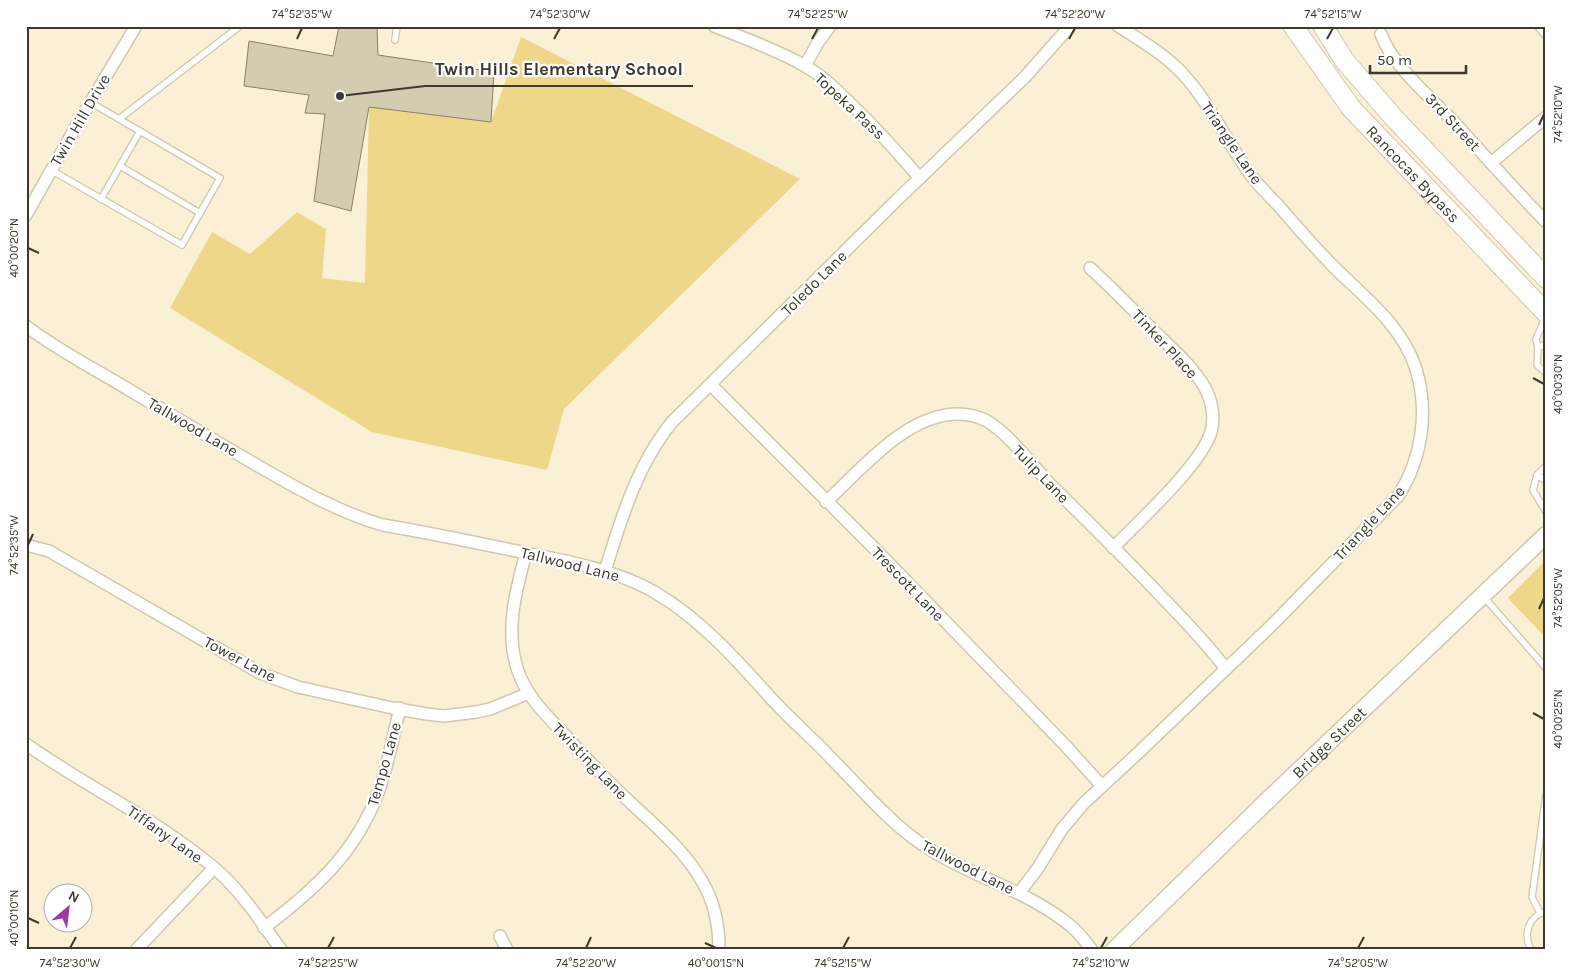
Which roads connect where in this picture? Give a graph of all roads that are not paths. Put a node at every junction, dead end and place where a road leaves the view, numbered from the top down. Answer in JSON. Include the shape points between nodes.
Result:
{"nodes":[{"id":1,"x":136,"y":26,"type":"edge"},
{"id":2,"x":240,"y":26,"type":"edge"},
{"id":3,"x":396,"y":26,"type":"edge"},
{"id":4,"x":714,"y":26,"type":"edge"},
{"id":5,"x":830,"y":26,"type":"edge"},
{"id":6,"x":1070,"y":26,"type":"edge"},
{"id":7,"x":1118,"y":26,"type":"edge"},
{"id":8,"x":1293,"y":26,"type":"edge"},
{"id":9,"x":1323,"y":26,"type":"edge"},
{"id":10,"x":1541,"y":26,"type":"edge"},
{"id":11,"x":1546,"y":32,"type":"edge"},
{"id":12,"x":1380,"y":34,"type":"dead end"},
{"id":13,"x":395,"y":40,"type":"dead end"},
{"id":14,"x":805,"y":66,"type":"junction"},
{"id":15,"x":90,"y":102,"type":"junction"},
{"id":16,"x":1546,"y":116,"type":"edge"},
{"id":17,"x":119,"y":119,"type":"junction"},
{"id":18,"x":140,"y":131,"type":"junction"},
{"id":19,"x":1490,"y":163,"type":"junction"},
{"id":20,"x":120,"y":166,"type":"junction"},
{"id":21,"x":52,"y":170,"type":"junction"},
{"id":22,"x":920,"y":178,"type":"junction"},
{"id":23,"x":101,"y":199,"type":"junction"},
{"id":24,"x":200,"y":212,"type":"junction"},
{"id":25,"x":26,"y":215,"type":"edge"},
{"id":26,"x":1546,"y":222,"type":"edge"},
{"id":27,"x":1090,"y":268,"type":"dead end"},
{"id":28,"x":1546,"y":278,"type":"edge"},
{"id":29,"x":1546,"y":312,"type":"edge"},
{"id":30,"x":1546,"y":316,"type":"edge"},
{"id":31,"x":26,"y":326,"type":"edge"},
{"id":32,"x":1546,"y":344,"type":"edge"},
{"id":33,"x":1538,"y":348,"type":"junction"},
{"id":34,"x":1546,"y":373,"type":"edge"},
{"id":35,"x":710,"y":385,"type":"junction"},
{"id":36,"x":1546,"y":466,"type":"edge"},
{"id":37,"x":1537,"y":475,"type":"junction"},
{"id":38,"x":1546,"y":481,"type":"edge"},
{"id":39,"x":826,"y":502,"type":"junction"},
{"id":40,"x":1546,"y":512,"type":"edge"},
{"id":41,"x":1546,"y":536,"type":"edge"},
{"id":42,"x":26,"y":546,"type":"edge"},
{"id":43,"x":1113,"y":548,"type":"junction"},
{"id":44,"x":526,"y":553,"type":"junction"},
{"id":45,"x":605,"y":571,"type":"junction"},
{"id":46,"x":1483,"y":596,"type":"junction"},
{"id":47,"x":1226,"y":668,"type":"junction"},
{"id":48,"x":1546,"y":668,"type":"edge"},
{"id":49,"x":529,"y":693,"type":"junction"},
{"id":50,"x":400,"y":708,"type":"junction"},
{"id":51,"x":26,"y":744,"type":"edge"},
{"id":52,"x":1102,"y":786,"type":"junction"},
{"id":53,"x":1546,"y":795,"type":"edge"},
{"id":54,"x":1545,"y":806,"type":"edge"},
{"id":55,"x":214,"y":868,"type":"junction"},
{"id":56,"x":1019,"y":893,"type":"junction"},
{"id":57,"x":1543,"y":912,"type":"edge"},
{"id":58,"x":264,"y":928,"type":"junction"},
{"id":59,"x":500,"y":936,"type":"dead end"},
{"id":60,"x":136,"y":950,"type":"edge"},
{"id":61,"x":281,"y":950,"type":"edge"},
{"id":62,"x":507,"y":950,"type":"edge"},
{"id":63,"x":719,"y":950,"type":"edge"},
{"id":64,"x":1092,"y":950,"type":"edge"},
{"id":65,"x":1114,"y":950,"type":"edge"},
{"id":66,"x":1531,"y":950,"type":"edge"}],
"edges":[{"from":1,"to":15,"type":"street","name":"Twin Hill Drive"},
{"from":2,"to":17,"type":"lane"},
{"from":3,"to":13,"type":"lane"},
{"from":4,"to":14,"type":"street","name":"Topeka Pass"},
{"from":5,"to":14,"type":"street"},
{"from":6,"to":22,"type":"street","name":"Toledo Lane","via":[[1025,77]]},
{"from":7,"to":47,"type":"street","name":"Triangle Lane","via":[[1157,50],[1184,76],[1259,184],[1390,321],[1409,352],[1420,386],[1423,424],[1420,443],[1409,479],[1398,496]]},
{"from":8,"to":29,"type":"main road","name":"Rancocas Bypass","via":[[1351,108]]},
{"from":9,"to":28,"type":"main road","name":"Rancocas Bypass","via":[[1344,60],[1394,118]]},
{"from":10,"to":11,"type":"street"},
{"from":12,"to":19,"type":"street","name":"3rd Street","via":[[1391,56]]},
{"from":14,"to":22,"type":"street","name":"Topeka Pass","via":[[848,100]]},
{"from":15,"to":17,"type":"lane"},
{"from":15,"to":21,"type":"street","name":"Twin Hill Drive"},
{"from":16,"to":19,"type":"street","name":"3rd Street"},
{"from":17,"to":18,"type":"lane"},
{"from":18,"to":20,"type":"lane"},
{"from":18,"to":24,"type":"lane","via":[[220,178]]},
{"from":19,"to":26,"type":"street","name":"3rd Street"},
{"from":20,"to":23,"type":"lane"},
{"from":20,"to":24,"type":"lane"},
{"from":21,"to":23,"type":"lane"},
{"from":21,"to":25,"type":"street","name":"Twin Hill Drive"},
{"from":22,"to":35,"type":"street","name":"Toledo Lane"},
{"from":23,"to":24,"type":"lane","via":[[182,245]]},
{"from":27,"to":43,"type":"street","name":"Tinker Place","via":[[1186,362],[1205,388],[1213,417],[1205,446]]},
{"from":30,"to":33,"type":"lane","via":[[1536,339]]},
{"from":31,"to":44,"type":"street","name":"Tallwood Lane","via":[[195,430],[342,510],[383,524]]},
{"from":32,"to":33,"type":"lane"},
{"from":33,"to":34,"type":"lane","via":[[1537,365]]},
{"from":35,"to":39,"type":"street","name":"Trescott Lane"},
{"from":35,"to":45,"type":"street","name":"Toledo Lane","via":[[672,422],[649,455]]},
{"from":36,"to":37,"type":"lane"},
{"from":37,"to":38,"type":"lane"},
{"from":37,"to":40,"type":"lane","via":[[1533,490]]},
{"from":39,"to":43,"type":"street","name":"Tulip Lane","via":[[882,449],[917,424],[944,415],[973,416],[987,422],[1010,442]]},
{"from":39,"to":52,"type":"street","name":"Trescott Lane","via":[[995,672]]},
{"from":41,"to":46,"type":"main road","name":"Bridge Street"},
{"from":42,"to":50,"type":"street","name":"Tower Lane","via":[[48,552],[260,673],[298,687]]},
{"from":43,"to":47,"type":"street","name":"Tulip Lane","via":[[1183,617]]},
{"from":44,"to":45,"type":"street","name":"Tallwood Lane"},
{"from":44,"to":49,"type":"street","name":"Twisting Lane","via":[[514,604],[512,637],[517,668]]},
{"from":45,"to":56,"type":"street","name":"Tallwood Lane","via":[[654,592],[709,633],[785,713],[913,838]]},
{"from":46,"to":48,"type":"lane"},
{"from":46,"to":65,"type":"main road","name":"Bridge Street"},
{"from":47,"to":52,"type":"street","name":"Triangle Lane"},
{"from":49,"to":50,"type":"street","name":"Tower Lane","via":[[490,709],[460,715],[427,714]]},
{"from":49,"to":63,"type":"street","name":"Twisting Lane","via":[[557,727],[692,866],[710,897]]},
{"from":50,"to":58,"type":"street","name":"Tempo Lane","via":[[379,792],[357,836],[338,862],[307,894]]},
{"from":51,"to":55,"type":"street","name":"Tiffany Lane","via":[[147,820]]},
{"from":52,"to":56,"type":"street","name":"Triangle Lane","via":[[1072,816]]},
{"from":53,"to":54,"type":"lane"},
{"from":54,"to":57,"type":"lane","via":[[1532,897]]},
{"from":55,"to":58,"type":"street","name":"Tiffany Lane","via":[[236,890]]},
{"from":55,"to":60,"type":"street"},
{"from":56,"to":64,"type":"street","name":"Tallwood Lane","via":[[1063,920]]},
{"from":57,"to":66,"type":"lane","via":[[1528,926],[1527,942]]},
{"from":58,"to":61,"type":"street","name":"Tiffany Lane"},
{"from":59,"to":62,"type":"street"}]}
